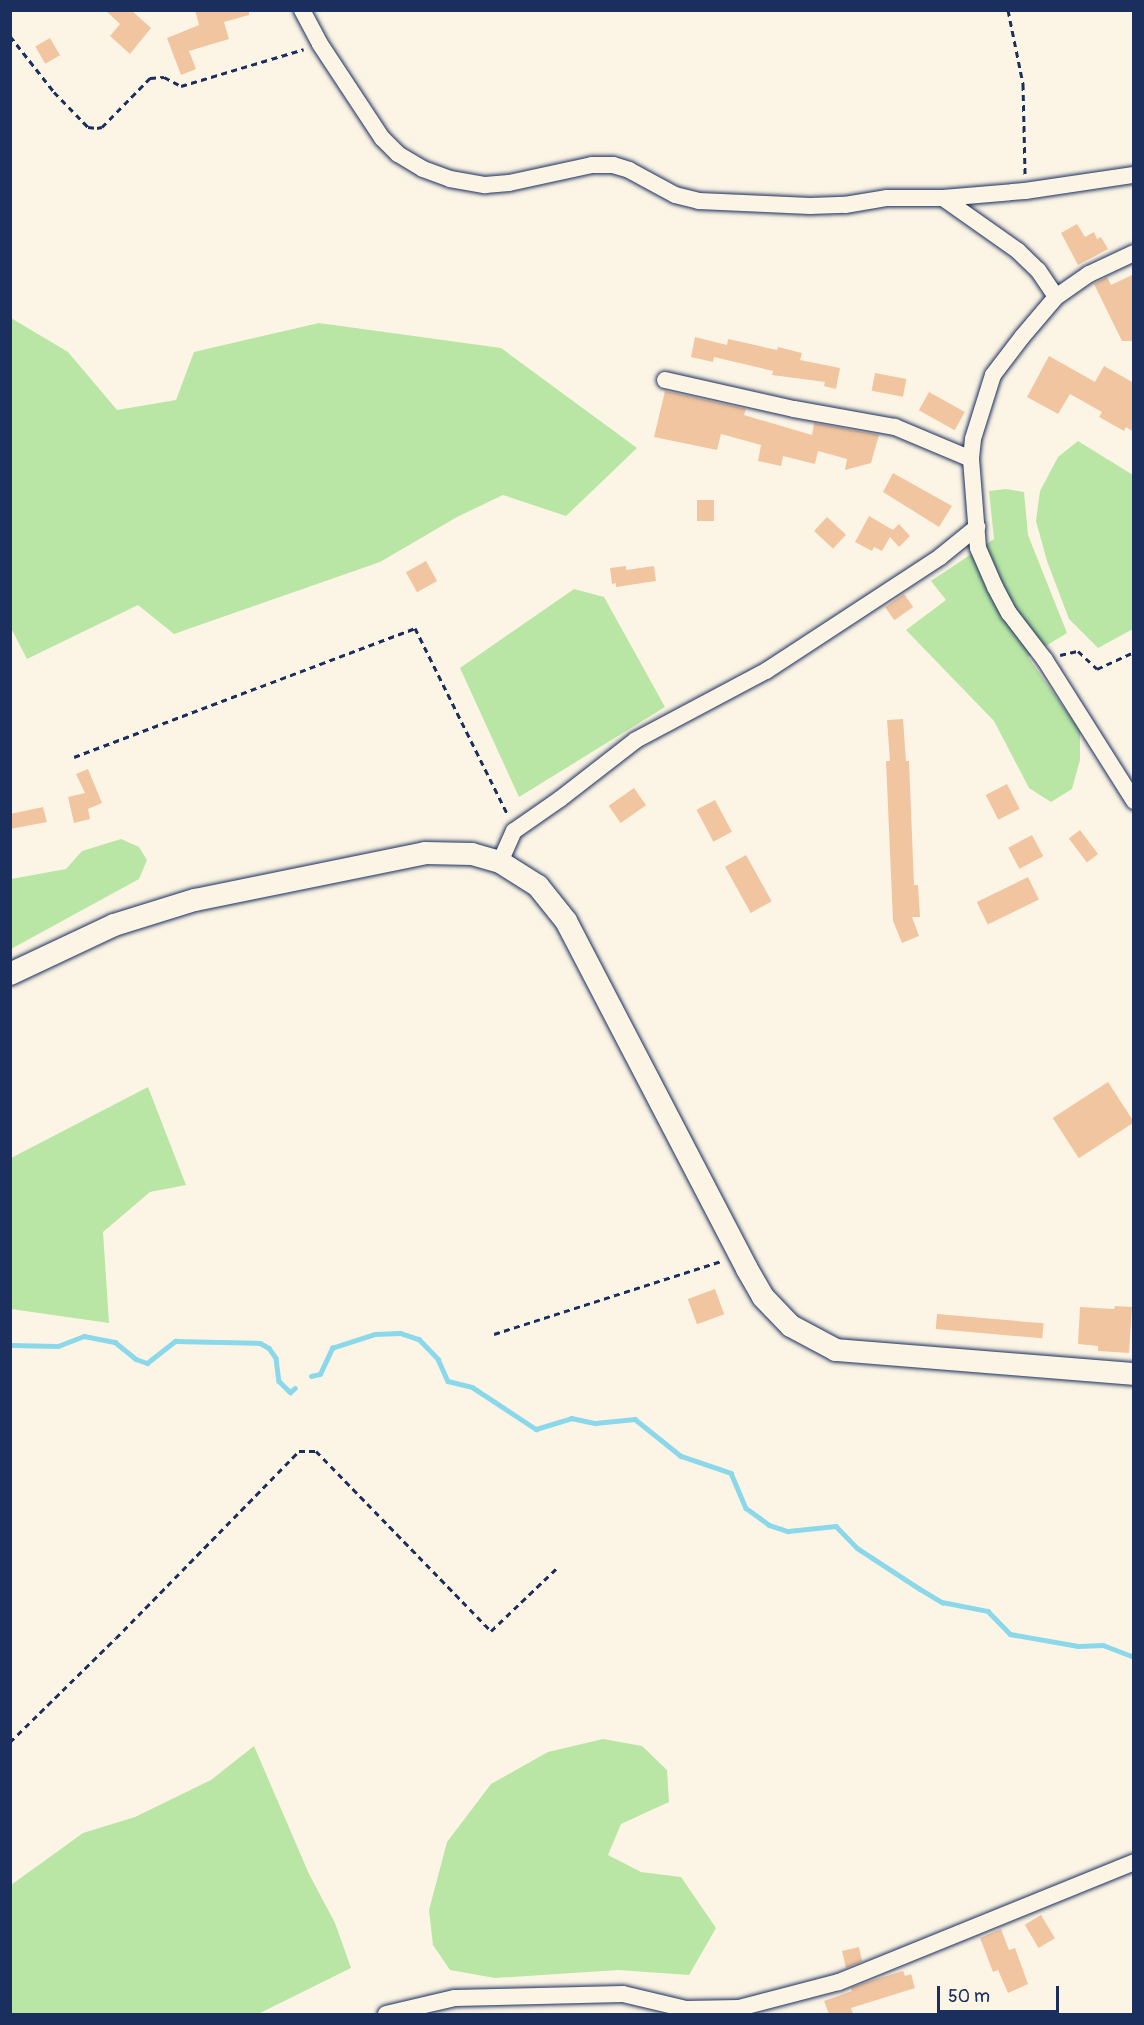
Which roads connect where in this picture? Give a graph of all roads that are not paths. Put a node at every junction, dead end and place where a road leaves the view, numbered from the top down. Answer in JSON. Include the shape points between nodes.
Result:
{"nodes":[{"id":1,"x":302,"y":10,"type":"edge"},
{"id":2,"x":1134,"y":175,"type":"edge"},
{"id":3,"x":943,"y":198,"type":"junction"},
{"id":4,"x":1134,"y":253,"type":"edge"},
{"id":5,"x":1056,"y":297,"type":"junction"},
{"id":6,"x":665,"y":380,"type":"dead end"},
{"id":7,"x":971,"y":459,"type":"junction"},
{"id":8,"x":977,"y":527,"type":"junction"},
{"id":9,"x":1134,"y":801,"type":"edge"},
{"id":10,"x":500,"y":862,"type":"junction"},
{"id":11,"x":10,"y":974,"type":"edge"},
{"id":12,"x":1134,"y":1374,"type":"edge"},
{"id":13,"x":1134,"y":1862,"type":"edge"},
{"id":14,"x":386,"y":2014,"type":"edge"}],
"edges":[{"from":1,"to":3,"type":"street","via":[[382,138],[406,159],[450,179],[509,183],[592,165],[614,165],[675,195],[699,201],[810,206]]},
{"from":2,"to":3,"type":"street"},
{"from":3,"to":5,"type":"street","via":[[1018,251],[1038,270]]},
{"from":4,"to":5,"type":"street","via":[[1089,274]]},
{"from":5,"to":7,"type":"street","via":[[993,375],[975,429]]},
{"from":6,"to":7,"type":"street","via":[[895,427]]},
{"from":7,"to":8,"type":"street"},
{"from":8,"to":9,"type":"street","via":[[978,548],[1009,613],[1045,660]]},
{"from":8,"to":10,"type":"street","via":[[940,557],[766,671],[636,740],[514,831]]},
{"from":10,"to":11,"type":"street","via":[[472,854],[424,853],[195,900],[114,925]]},
{"from":10,"to":12,"type":"street","via":[[538,886],[566,921],[763,1297],[791,1326],[836,1350]]},
{"from":13,"to":14,"type":"street","via":[[839,1982],[739,2008],[686,2009],[623,1994],[455,1998]]}]}
